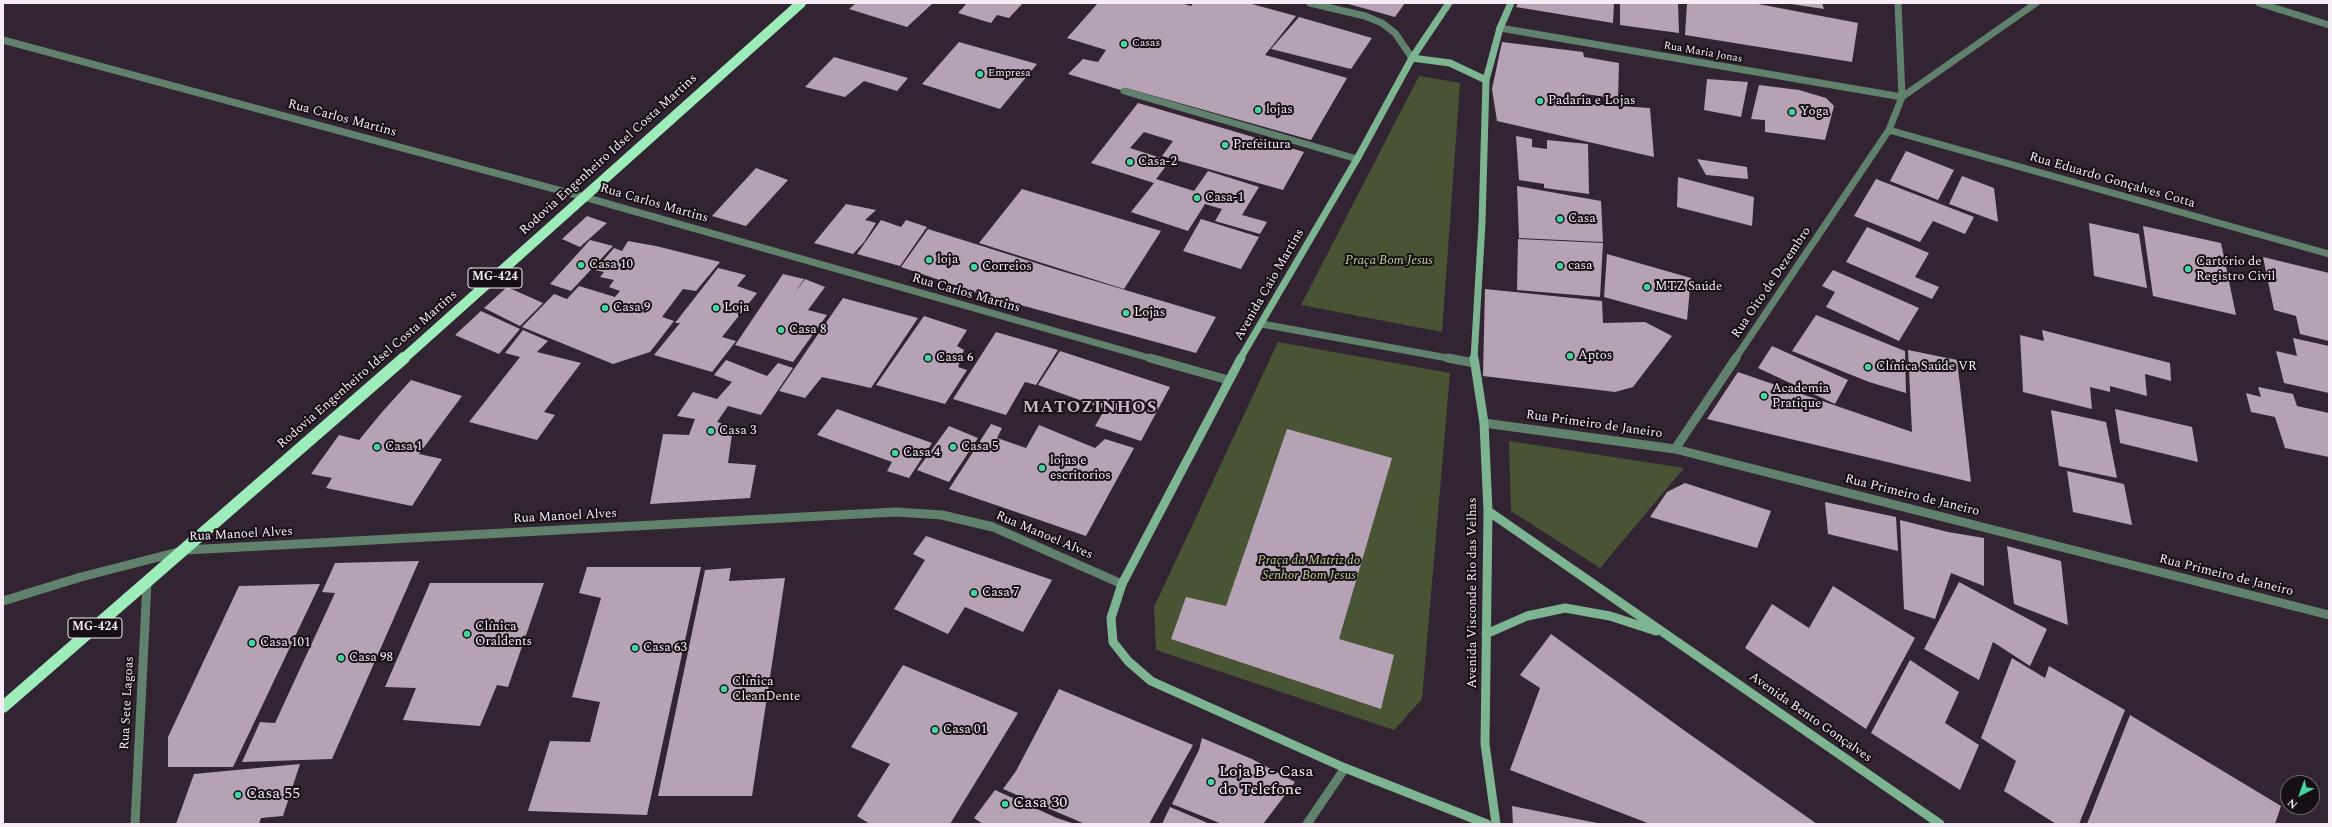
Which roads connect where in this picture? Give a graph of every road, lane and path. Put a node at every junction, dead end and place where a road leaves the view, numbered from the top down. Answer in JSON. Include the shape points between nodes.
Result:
{"nodes":[{"id":1,"x":801,"y":3,"type":"edge"},
{"id":2,"x":1310,"y":3,"type":"edge"},
{"id":3,"x":1449,"y":3,"type":"edge"},
{"id":4,"x":1511,"y":3,"type":"edge"},
{"id":5,"x":1898,"y":3,"type":"edge"},
{"id":6,"x":2036,"y":3,"type":"edge"},
{"id":7,"x":2259,"y":3,"type":"edge"},
{"id":8,"x":2329,"y":25,"type":"edge"},
{"id":9,"x":1500,"y":28,"type":"junction"},
{"id":10,"x":3,"y":40,"type":"edge"},
{"id":11,"x":1412,"y":58,"type":"junction"},
{"id":12,"x":1486,"y":80,"type":"junction"},
{"id":13,"x":1124,"y":91,"type":"dead end"},
{"id":14,"x":1902,"y":97,"type":"junction"},
{"id":15,"x":1889,"y":130,"type":"junction"},
{"id":16,"x":1357,"y":159,"type":"junction"},
{"id":17,"x":584,"y":196,"type":"junction"},
{"id":18,"x":2329,"y":254,"type":"edge"},
{"id":19,"x":1262,"y":324,"type":"junction"},
{"id":20,"x":1474,"y":363,"type":"junction"},
{"id":21,"x":1228,"y":380,"type":"junction"},
{"id":22,"x":1484,"y":423,"type":"junction"},
{"id":23,"x":1675,"y":449,"type":"junction"},
{"id":24,"x":1488,"y":511,"type":"junction"},
{"id":25,"x":186,"y":550,"type":"junction"},
{"id":26,"x":147,"y":583,"type":"junction"},
{"id":27,"x":1122,"y":584,"type":"junction"},
{"id":28,"x":3,"y":601,"type":"edge"},
{"id":29,"x":2329,"y":615,"type":"edge"},
{"id":30,"x":1486,"y":634,"type":"junction"},
{"id":31,"x":1664,"y":634,"type":"junction"},
{"id":32,"x":3,"y":707,"type":"edge"},
{"id":33,"x":1345,"y":768,"type":"junction"},
{"id":34,"x":135,"y":824,"type":"edge"},
{"id":35,"x":1307,"y":824,"type":"edge"},
{"id":36,"x":1487,"y":824,"type":"edge"},
{"id":37,"x":1496,"y":824,"type":"edge"},
{"id":38,"x":1940,"y":824,"type":"edge"}],
"edges":[{"from":1,"to":17,"type":"highway","name":"Rodovia Engenheiro Idsel Costa Martins","number":"MG-424"},
{"from":2,"to":11,"type":"street","via":[[1365,16],[1382,23],[1395,33]]},
{"from":3,"to":11,"type":"main road","name":"Avenida Caio Martins"},
{"from":4,"to":9,"type":"main road"},
{"from":5,"to":14,"type":"street"},
{"from":6,"to":14,"type":"street"},
{"from":7,"to":8,"type":"street"},
{"from":9,"to":12,"type":"main road"},
{"from":9,"to":14,"type":"street","name":"Rua Maria Jonas"},
{"from":10,"to":17,"type":"street","name":"Rua Carlos Martins"},
{"from":11,"to":12,"type":"main road","via":[[1450,63]]},
{"from":11,"to":16,"type":"main road","name":"Avenida Caio Martins"},
{"from":12,"to":20,"type":"main road","via":[[1482,223]]},
{"from":13,"to":16,"type":"street"},
{"from":14,"to":15,"type":"street","name":"Rua Oito de Dezembro"},
{"from":15,"to":18,"type":"street","name":"Rua Eduardo Gonçalves Cotta"},
{"from":15,"to":23,"type":"street","name":"Rua Oito de Dezembro"},
{"from":16,"to":19,"type":"main road","name":"Avenida Caio Martins"},
{"from":17,"to":21,"type":"street","name":"Rua Carlos Martins","via":[[884,284]]},
{"from":17,"to":25,"type":"highway","name":"Rodovia Engenheiro Idsel Costa Martins","number":"MG-424","via":[[489,284]]},
{"from":19,"to":20,"type":"street"},
{"from":19,"to":21,"type":"main road","name":"Avenida Caio Martins"},
{"from":20,"to":22,"type":"main road","name":"Avenida Visconde Rio das Velhas"},
{"from":21,"to":27,"type":"main road","name":"Avenida Caio Martins"},
{"from":22,"to":23,"type":"street","name":"Rua Primeiro de Janeiro"},
{"from":22,"to":24,"type":"main road","name":"Avenida Visconde Rio das Velhas"},
{"from":23,"to":29,"type":"street","name":"Rua Primeiro de Janeiro"},
{"from":24,"to":30,"type":"main road","name":"Avenida Visconde Rio das Velhas"},
{"from":24,"to":31,"type":"main road","name":"Avenida Bento Gonçalves"},
{"from":25,"to":26,"type":"highway","name":"Rodovia Engenheiro Idsel Costa Martins","number":"MG-424"},
{"from":25,"to":27,"type":"street","name":"Rua Manoel Alves","via":[[896,512],[942,515],[993,527]]},
{"from":25,"to":28,"type":"street","name":"Rua Manoel Alves","via":[[81,577]]},
{"from":26,"to":32,"type":"highway","name":"Rodovia Engenheiro Idsel Costa Martins","number":"MG-424"},
{"from":26,"to":34,"type":"street","name":"Rua Sete Lagoas"},
{"from":27,"to":33,"type":"main road","name":"Avenida Caio Martins","via":[[1111,618],[1113,642],[1128,661],[1150,681]]},
{"from":30,"to":31,"type":"main road","name":"Avenida Bento Gonçalves","via":[[1527,616],[1565,608],[1610,616]]},
{"from":30,"to":37,"type":"main road","name":"Avenida Visconde Rio das Velhas","via":[[1485,744]]},
{"from":31,"to":38,"type":"main road","name":"Avenida Bento Gonçalves"},
{"from":33,"to":35,"type":"street"},
{"from":33,"to":36,"type":"main road","name":"Avenida Caio Martins"}]}
